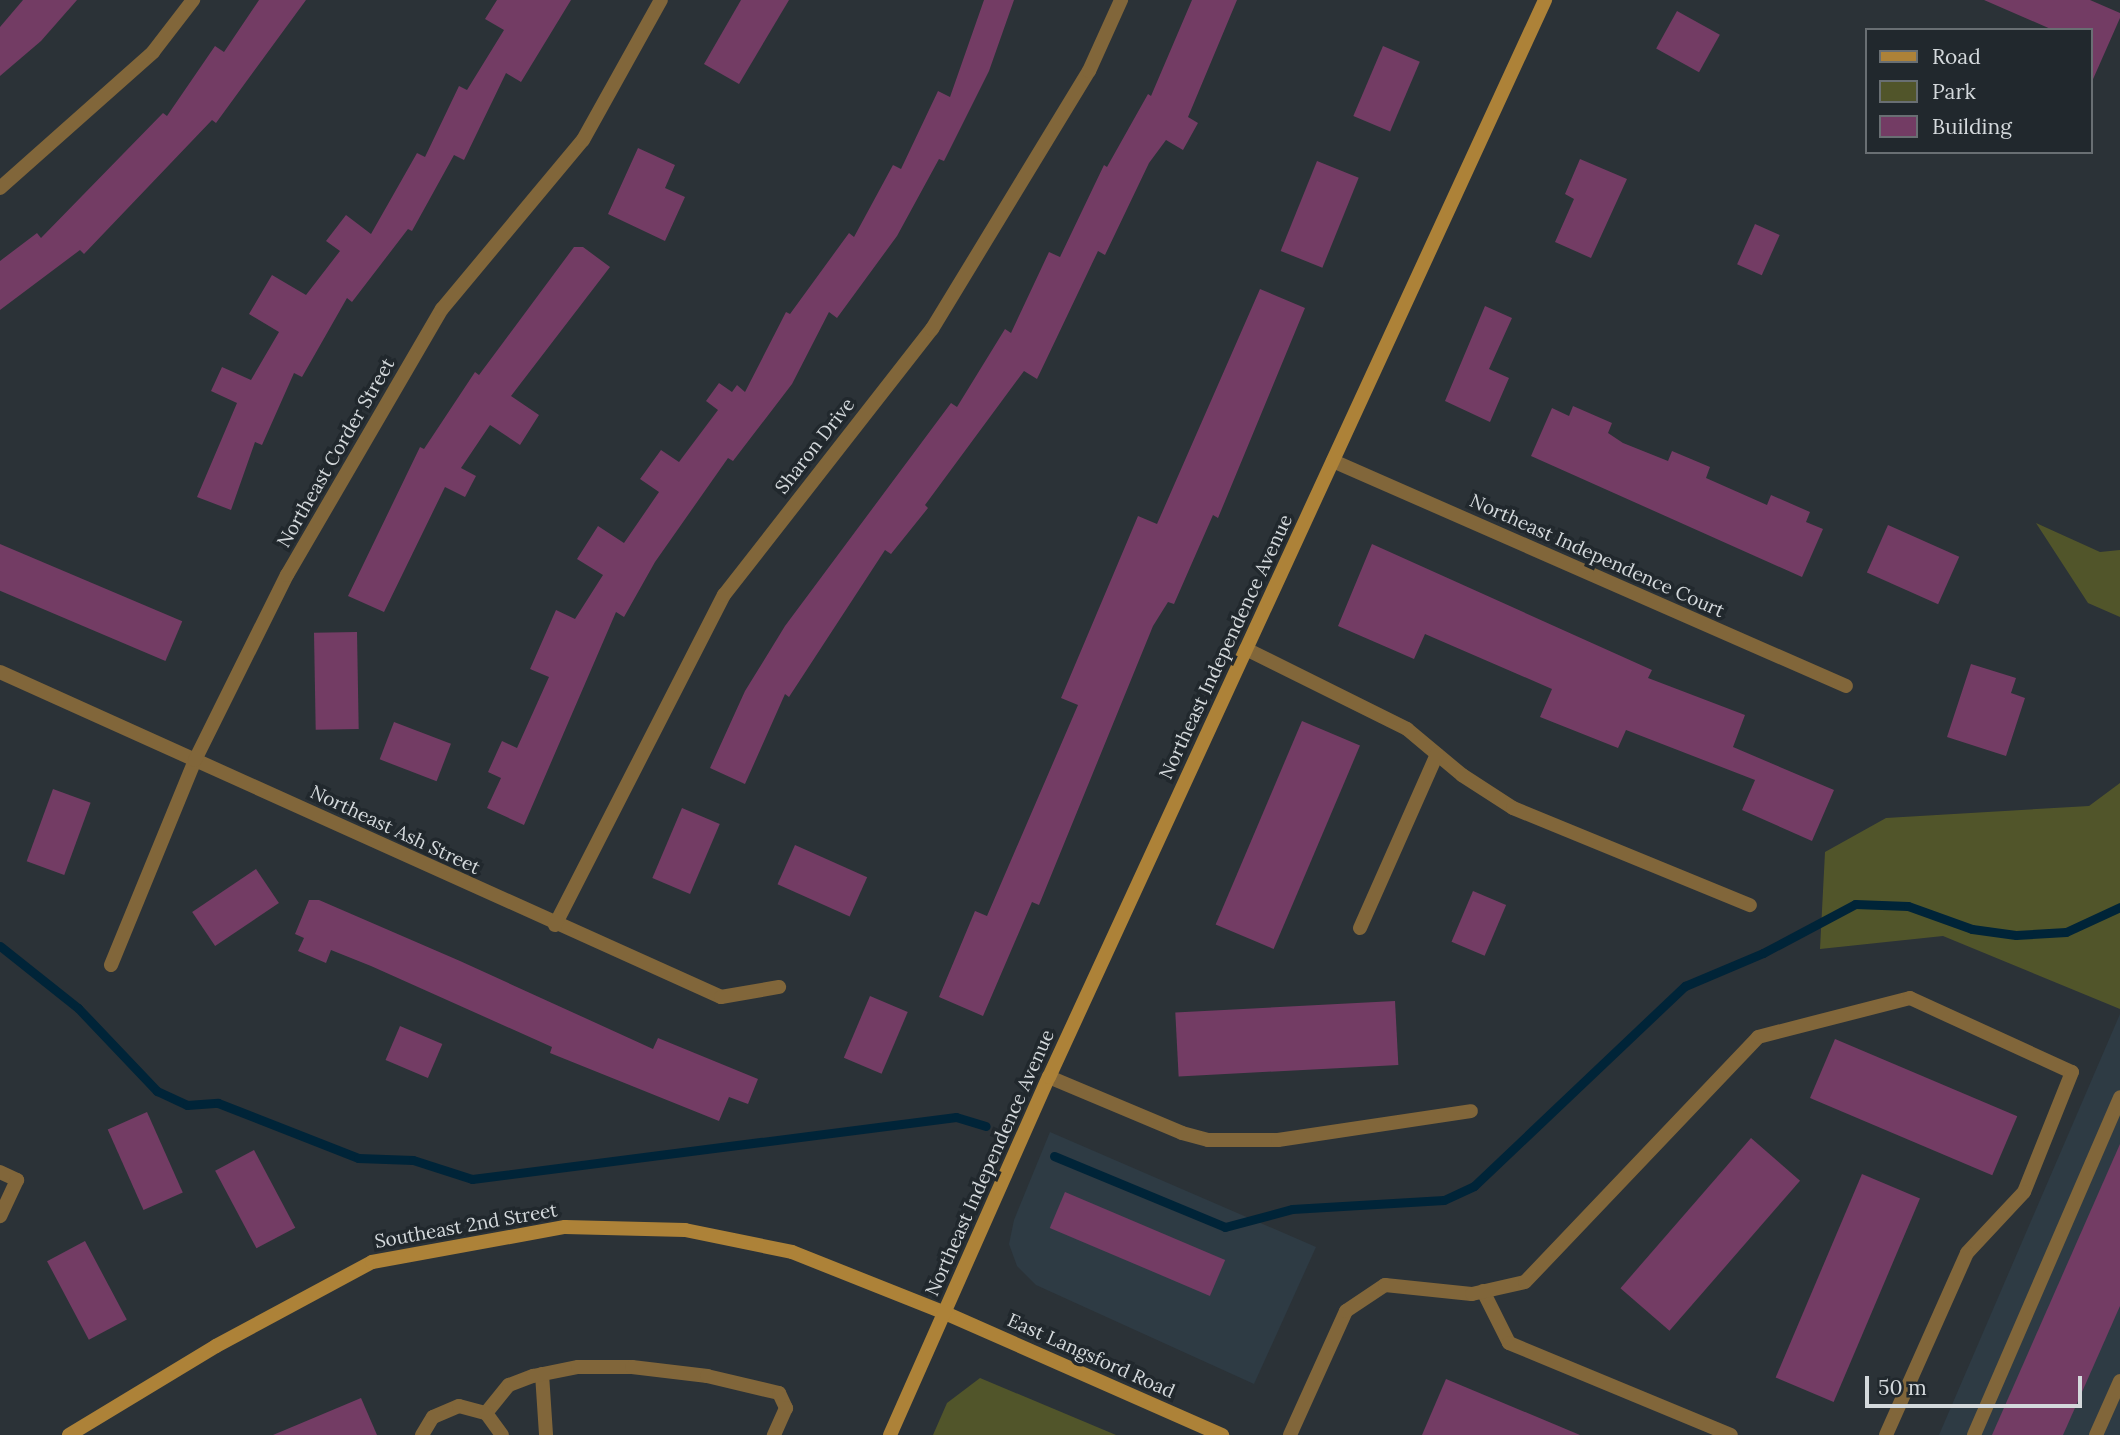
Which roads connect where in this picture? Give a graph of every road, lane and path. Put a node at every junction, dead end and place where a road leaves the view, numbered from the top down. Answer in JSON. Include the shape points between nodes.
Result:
{"nodes":[{"id":1,"x":193,"y":0,"type":"edge"},
{"id":2,"x":661,"y":0,"type":"edge"},
{"id":3,"x":1121,"y":0,"type":"edge"},
{"id":4,"x":1545,"y":0,"type":"edge"},
{"id":5,"x":0,"y":188,"type":"edge"},
{"id":6,"x":1333,"y":461,"type":"junction"},
{"id":7,"x":1246,"y":649,"type":"junction"},
{"id":8,"x":0,"y":672,"type":"edge"},
{"id":9,"x":1846,"y":686,"type":"dead end"},
{"id":10,"x":1437,"y":754,"type":"junction"},
{"id":11,"x":195,"y":760,"type":"junction"},
{"id":12,"x":1750,"y":905,"type":"dead end"},
{"id":13,"x":555,"y":925,"type":"junction"},
{"id":14,"x":1360,"y":929,"type":"dead end"},
{"id":15,"x":111,"y":965,"type":"dead end"},
{"id":16,"x":779,"y":987,"type":"dead end"},
{"id":17,"x":1049,"y":1077,"type":"junction"},
{"id":18,"x":2120,"y":1097,"type":"edge"},
{"id":19,"x":1471,"y":1111,"type":"dead end"},
{"id":20,"x":0,"y":1172,"type":"edge"},
{"id":21,"x":0,"y":1216,"type":"edge"},
{"id":22,"x":1483,"y":1291,"type":"junction"},
{"id":23,"x":945,"y":1313,"type":"junction"},
{"id":24,"x":542,"y":1374,"type":"junction"},
{"id":25,"x":2120,"y":1381,"type":"edge"},
{"id":26,"x":486,"y":1413,"type":"junction"},
{"id":27,"x":69,"y":1435,"type":"edge"},
{"id":28,"x":422,"y":1435,"type":"edge"},
{"id":29,"x":502,"y":1435,"type":"edge"},
{"id":30,"x":546,"y":1435,"type":"edge"},
{"id":31,"x":774,"y":1435,"type":"edge"},
{"id":32,"x":890,"y":1435,"type":"edge"},
{"id":33,"x":1222,"y":1435,"type":"edge"},
{"id":34,"x":1290,"y":1435,"type":"edge"},
{"id":35,"x":1731,"y":1435,"type":"edge"},
{"id":36,"x":1886,"y":1435,"type":"edge"},
{"id":37,"x":1974,"y":1435,"type":"edge"},
{"id":38,"x":2096,"y":1435,"type":"edge"}],
"edges":[{"from":1,"to":5,"type":"street","via":[[153,52]]},
{"from":2,"to":11,"type":"street","name":"Northeast Corder Street","via":[[583,140],[442,309],[287,575]]},
{"from":3,"to":13,"type":"street","name":"Sharon Drive","via":[[1088,71],[932,328],[724,595]]},
{"from":4,"to":6,"type":"street","name":"Northeast Independence Avenue"},
{"from":6,"to":7,"type":"street","name":"Northeast Independence Avenue"},
{"from":6,"to":9,"type":"street","name":"Northeast Independence Court"},
{"from":7,"to":10,"type":"street","via":[[1407,729]]},
{"from":7,"to":17,"type":"street","name":"Northeast Independence Avenue"},
{"from":8,"to":11,"type":"street","name":"Northeast Ash Street"},
{"from":10,"to":12,"type":"street","via":[[1513,808]]},
{"from":10,"to":14,"type":"street"},
{"from":11,"to":13,"type":"street","name":"Northeast Ash Street"},
{"from":11,"to":15,"type":"street","name":"Northeast Corder Street"},
{"from":13,"to":16,"type":"street","name":"Northeast Ash Street","via":[[721,997]]},
{"from":17,"to":19,"type":"street","via":[[1182,1133],[1208,1139],[1278,1140]]},
{"from":17,"to":23,"type":"street","name":"Northeast Independence Avenue"},
{"from":18,"to":37,"type":"street"},
{"from":20,"to":21,"type":"street","via":[[17,1180]]},
{"from":22,"to":34,"type":"street","via":[[1472,1294],[1385,1284],[1346,1311]]},
{"from":22,"to":35,"type":"street","via":[[1509,1343]]},
{"from":22,"to":36,"type":"street","via":[[1525,1282],[1758,1037],[1910,998],[2072,1072],[2024,1192],[1967,1252]]},
{"from":23,"to":27,"type":"street","name":"Southeast 2nd Street","via":[[792,1252],[685,1230],[565,1227],[372,1262],[216,1346]]},
{"from":23,"to":32,"type":"street","name":"Northeast Independence Avenue"},
{"from":23,"to":33,"type":"street","name":"East Langsford Road"},
{"from":24,"to":26,"type":"street","via":[[509,1385]]},
{"from":24,"to":30,"type":"street"},
{"from":24,"to":31,"type":"street","via":[[578,1367],[632,1367],[708,1376],[779,1393],[786,1408]]},
{"from":25,"to":38,"type":"street"},
{"from":26,"to":28,"type":"street","via":[[468,1407],[449,1408],[433,1417]]},
{"from":26,"to":29,"type":"street"}]}
